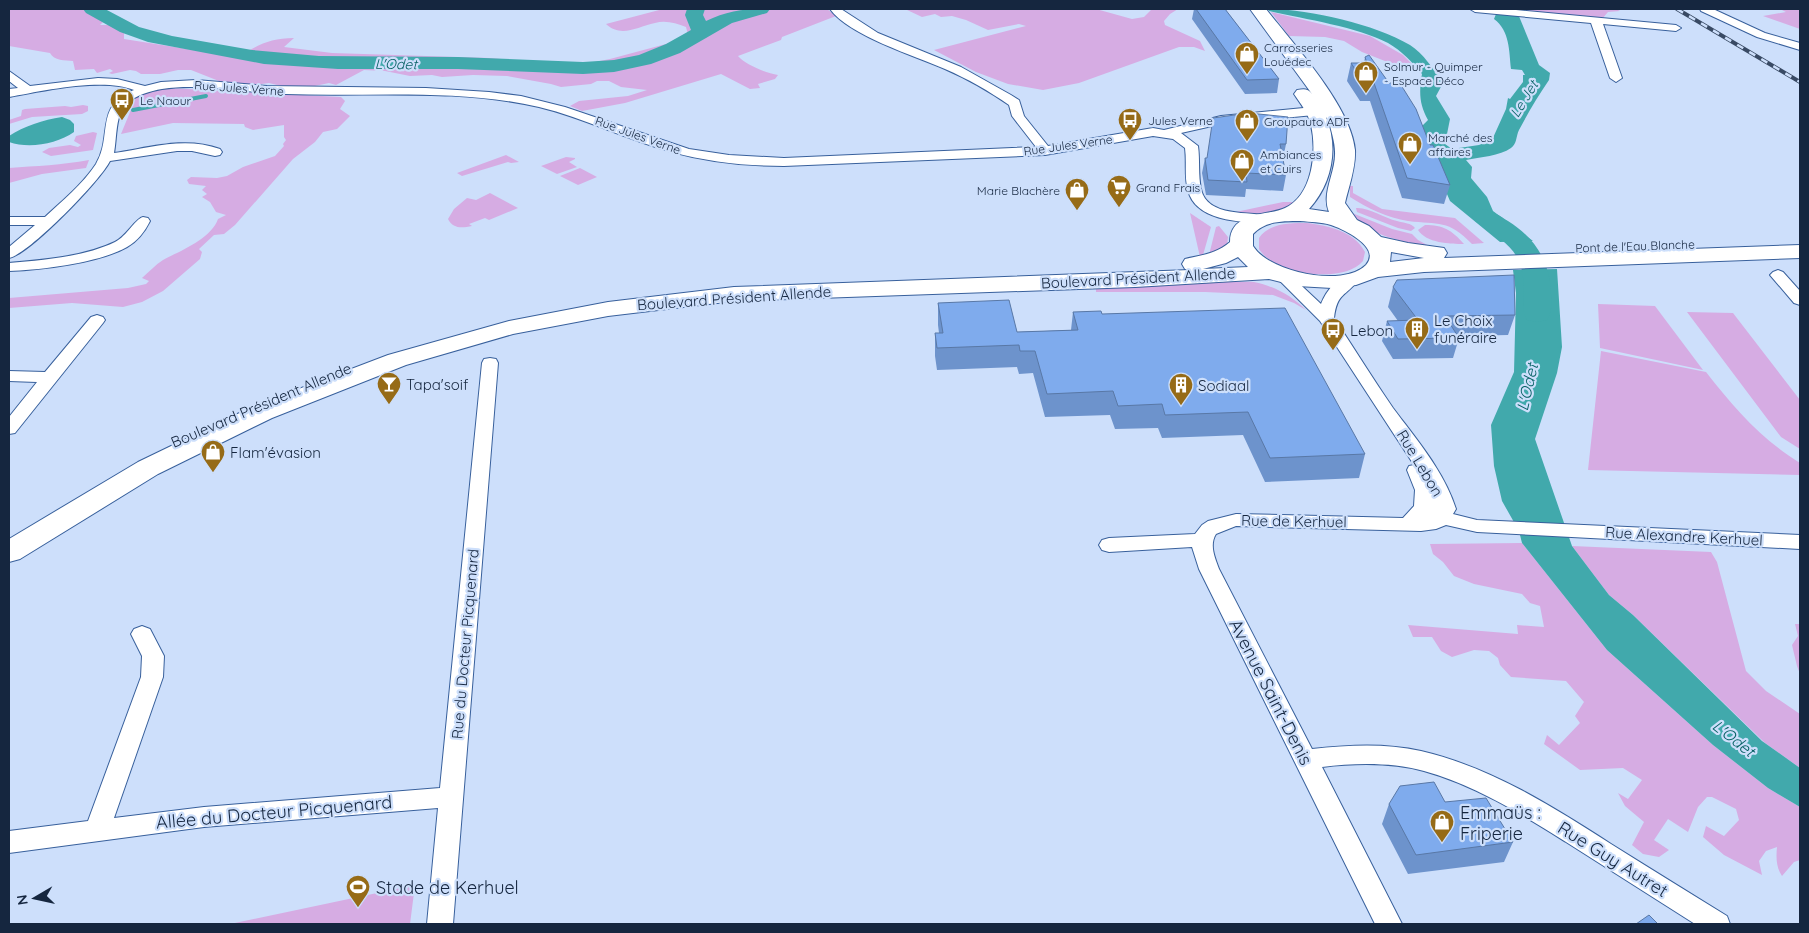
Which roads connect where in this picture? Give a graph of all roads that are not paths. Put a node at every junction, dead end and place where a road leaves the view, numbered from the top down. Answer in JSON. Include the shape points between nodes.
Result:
{"nodes":[{"id":1,"x":835,"y":9,"type":"edge"},
{"id":2,"x":1243,"y":9,"type":"edge"},
{"id":3,"x":1258,"y":9,"type":"edge"},
{"id":4,"x":1475,"y":9,"type":"edge"},
{"id":5,"x":1705,"y":9,"type":"edge"},
{"id":6,"x":1596,"y":21,"type":"junction"},
{"id":7,"x":1676,"y":28,"type":"dead end"},
{"id":8,"x":1797,"y":46,"type":"edge"},
{"id":9,"x":9,"y":75,"type":"edge"},
{"id":10,"x":1616,"y":78,"type":"dead end"},
{"id":11,"x":28,"y":89,"type":"junction"},
{"id":12,"x":145,"y":90,"type":"junction"},
{"id":13,"x":9,"y":93,"type":"edge"},
{"id":14,"x":1317,"y":119,"type":"junction"},
{"id":15,"x":1159,"y":134,"type":"junction"},
{"id":16,"x":1045,"y":151,"type":"junction"},
{"id":17,"x":215,"y":152,"type":"dead end"},
{"id":18,"x":105,"y":158,"type":"junction"},
{"id":19,"x":1188,"y":175,"type":"junction"},
{"id":20,"x":1289,"y":215,"type":"junction"},
{"id":21,"x":1265,"y":218,"type":"junction"},
{"id":22,"x":9,"y":221,"type":"edge"},
{"id":23,"x":47,"y":221,"type":"junction"},
{"id":24,"x":142,"y":221,"type":"dead end"},
{"id":25,"x":1351,"y":226,"type":"junction"},
{"id":26,"x":1241,"y":240,"type":"junction"},
{"id":27,"x":1800,"y":241,"type":"edge"},
{"id":28,"x":1374,"y":242,"type":"junction"},
{"id":29,"x":1800,"y":252,"type":"edge"},
{"id":30,"x":9,"y":254,"type":"edge"},
{"id":31,"x":1475,"y":258,"type":"junction"},
{"id":32,"x":9,"y":268,"type":"edge"},
{"id":33,"x":1373,"y":270,"type":"junction"},
{"id":34,"x":1277,"y":274,"type":"junction"},
{"id":35,"x":1778,"y":275,"type":"dead end"},
{"id":36,"x":1350,"y":280,"type":"junction"},
{"id":37,"x":1800,"y":300,"type":"edge"},
{"id":38,"x":1326,"y":318,"type":"junction"},
{"id":39,"x":96,"y":320,"type":"dead end"},
{"id":40,"x":490,"y":363,"type":"dead end"},
{"id":41,"x":9,"y":376,"type":"edge"},
{"id":42,"x":50,"y":377,"type":"junction"},
{"id":43,"x":1386,"y":410,"type":"junction"},
{"id":44,"x":9,"y":429,"type":"edge"},
{"id":45,"x":1422,"y":511,"type":"junction"},
{"id":46,"x":1442,"y":518,"type":"junction"},
{"id":47,"x":1394,"y":524,"type":"junction"},
{"id":48,"x":9,"y":534,"type":"edge"},
{"id":49,"x":1202,"y":540,"type":"junction"},
{"id":50,"x":1800,"y":542,"type":"edge"},
{"id":51,"x":1109,"y":545,"type":"dead end"},
{"id":52,"x":9,"y":552,"type":"edge"},
{"id":53,"x":142,"y":634,"type":"dead end"},
{"id":54,"x":1306,"y":759,"type":"junction"},
{"id":55,"x":451,"y":798,"type":"junction"},
{"id":56,"x":97,"y":830,"type":"junction"},
{"id":57,"x":9,"y":842,"type":"edge"},
{"id":58,"x":440,"y":924,"type":"edge"},
{"id":59,"x":1389,"y":924,"type":"edge"},
{"id":60,"x":1717,"y":924,"type":"edge"}],
"edges":[{"from":1,"to":16,"type":"street","via":[[884,39],[949,67],[1012,101],[1017,106],[1018,116]]},
{"from":2,"to":14,"type":"main road"},
{"from":3,"to":25,"type":"main road","via":[[1314,82],[1338,121],[1345,150],[1335,203]]},
{"from":4,"to":6,"type":"street"},
{"from":5,"to":8,"type":"street","via":[[1761,35]]},
{"from":6,"to":7,"type":"street"},
{"from":6,"to":10,"type":"street"},
{"from":9,"to":11,"type":"street"},
{"from":11,"to":12,"type":"street","via":[[101,82],[134,85]]},
{"from":11,"to":13,"type":"street"},
{"from":12,"to":16,"type":"street","name":"Rue Jules Verne","via":[[180,84],[279,91],[421,90],[485,94],[571,112],[690,153],[752,161]]},
{"from":12,"to":18,"type":"street","via":[[128,96],[118,105]]},
{"from":14,"to":15,"type":"street","name":"Rue Jules Verne","via":[[1238,117]]},
{"from":14,"to":20,"type":"main road","via":[[1322,152],[1318,180],[1306,202]]},
{"from":15,"to":16,"type":"street","name":"Rue Jules Verne"},
{"from":15,"to":19,"type":"street","name":"Rue Jules Verne","via":[[1181,138],[1191,146]]},
{"from":17,"to":18,"type":"street","via":[[207,148],[178,147]]},
{"from":18,"to":23,"type":"street","via":[[90,180]]},
{"from":19,"to":21,"type":"street","name":"Rue Jules Verne","via":[[1196,194],[1209,208],[1229,215]]},
{"from":19,"to":26,"type":"street","name":"Rue Jules Verne","via":[[1184,192],[1191,203]]},
{"from":20,"to":21,"type":"main road"},
{"from":20,"to":25,"type":"main road","via":[[1318,216]]},
{"from":21,"to":26,"type":"main road","name":"Boulevard Président Allende","via":[[1250,225]]},
{"from":22,"to":23,"type":"street"},
{"from":23,"to":30,"type":"street"},
{"from":24,"to":32,"type":"street","via":[[133,236],[114,248]]},
{"from":25,"to":28,"type":"main road"},
{"from":26,"to":34,"type":"main road","via":[[1252,260]]},
{"from":26,"to":48,"type":"main road","name":"Boulevard Président Allende","via":[[1234,251],[1219,259],[1182,265],[717,287],[614,299],[520,316],[391,352],[266,400],[111,474]]},
{"from":27,"to":31,"type":"main road","name":"Pont de l'Eau Blanche"},
{"from":28,"to":31,"type":"main road"},
{"from":28,"to":33,"type":"main road","via":[[1380,252],[1380,261]]},
{"from":29,"to":31,"type":"main road","name":"Pont de l'Eau Blanche"},
{"from":31,"to":33,"type":"main road"},
{"from":33,"to":36,"type":"main road"},
{"from":34,"to":36,"type":"main road","via":[[1307,281]]},
{"from":34,"to":38,"type":"street","name":"Rue Lebon"},
{"from":34,"to":52,"type":"main road","name":"Boulevard Président Allende","via":[[734,294],[608,309],[509,328],[396,360],[254,416],[148,468]]},
{"from":35,"to":37,"type":"street"},
{"from":36,"to":38,"type":"street","via":[[1330,298]]},
{"from":38,"to":43,"type":"street","name":"Rue Lebon"},
{"from":39,"to":42,"type":"street"},
{"from":40,"to":55,"type":"street","name":"Rue du Docteur Picquenard"},
{"from":41,"to":42,"type":"street"},
{"from":42,"to":44,"type":"street"},
{"from":43,"to":45,"type":"street","name":"Rue Lebon","via":[[1426,493]]},
{"from":43,"to":46,"type":"street","name":"Rue Lebon","via":[[1440,492],[1446,509]]},
{"from":45,"to":46,"type":"street"},
{"from":45,"to":47,"type":"street","name":"Rue de Kerhuel","via":[[1407,521]]},
{"from":46,"to":47,"type":"street","name":"Rue de Kerhuel","via":[[1430,525]]},
{"from":46,"to":50,"type":"street","name":"Rue Alexandre Kerhuel","via":[[1477,526]]},
{"from":47,"to":49,"type":"street","name":"Rue de Kerhuel","via":[[1236,520],[1213,526]]},
{"from":49,"to":51,"type":"street"},
{"from":49,"to":54,"type":"street","name":"Avenue Saint-Denis","via":[[1201,550],[1209,569]]},
{"from":53,"to":56,"type":"street","via":[[153,656],[152,677]]},
{"from":54,"to":59,"type":"street","name":"Avenue Saint-Denis"},
{"from":54,"to":60,"type":"street","name":"Rue Guy Autret","via":[[1383,754],[1425,762],[1481,780],[1539,812]]},
{"from":55,"to":56,"type":"street","name":"Allée du Docteur Picquenard","via":[[223,816]]},
{"from":55,"to":58,"type":"street","name":"Rue du Docteur Picquenard"},
{"from":56,"to":57,"type":"street","name":"Allée du Docteur Picquenard"}]}
